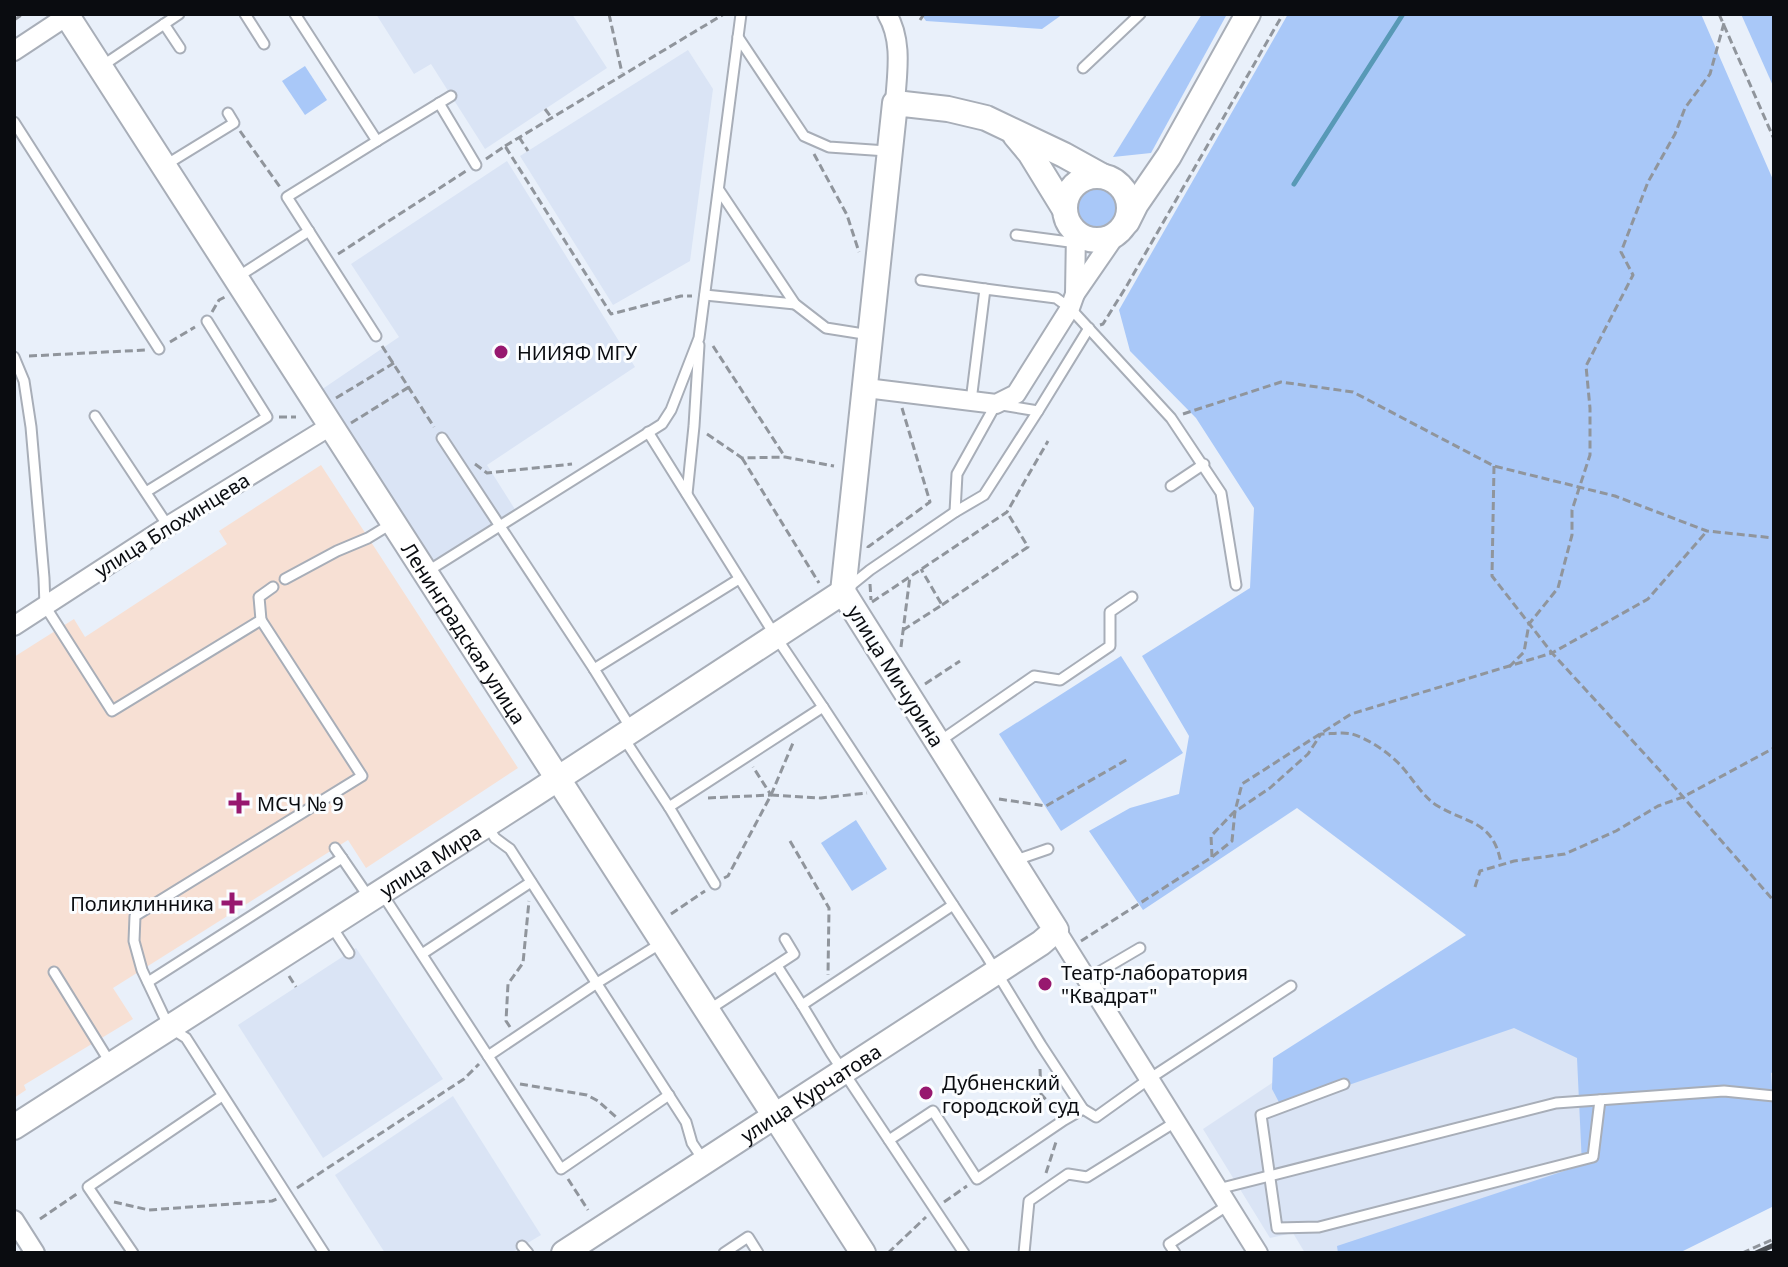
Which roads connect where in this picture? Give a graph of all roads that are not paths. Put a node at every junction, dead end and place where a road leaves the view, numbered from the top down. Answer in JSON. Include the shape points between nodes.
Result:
{"nodes":[{"id":1,"x":245,"y":14,"type":"edge"},
{"id":2,"x":295,"y":14,"type":"edge"},
{"id":3,"x":741,"y":14,"type":"edge"},
{"id":4,"x":887,"y":14,"type":"edge"},
{"id":5,"x":1140,"y":14,"type":"edge"},
{"id":6,"x":1248,"y":14,"type":"edge"},
{"id":7,"x":67,"y":15,"type":"edge"},
{"id":8,"x":172,"y":18,"type":"edge"},
{"id":9,"x":738,"y":37,"type":"junction"},
{"id":10,"x":264,"y":44,"type":"dead end"},
{"id":11,"x":180,"y":48,"type":"dead end"},
{"id":12,"x":14,"y":51,"type":"edge"},
{"id":13,"x":100,"y":67,"type":"junction"},
{"id":14,"x":1083,"y":68,"type":"dead end"},
{"id":15,"x":451,"y":96,"type":"dead end"},
{"id":16,"x":439,"y":103,"type":"junction"},
{"id":17,"x":895,"y":103,"type":"junction"},
{"id":18,"x":228,"y":113,"type":"dead end"},
{"id":19,"x":14,"y":122,"type":"edge"},
{"id":20,"x":1000,"y":124,"type":"junction"},
{"id":21,"x":19,"y":139,"type":"edge"},
{"id":22,"x":377,"y":141,"type":"junction"},
{"id":23,"x":891,"y":151,"type":"junction"},
{"id":24,"x":1169,"y":156,"type":"junction"},
{"id":25,"x":476,"y":165,"type":"road end"},
{"id":26,"x":164,"y":166,"type":"junction"},
{"id":27,"x":1109,"y":179,"type":"junction"},
{"id":28,"x":719,"y":190,"type":"junction"},
{"id":29,"x":1065,"y":210,"type":"junction"},
{"id":30,"x":1122,"y":228,"type":"junction"},
{"id":31,"x":309,"y":231,"type":"junction"},
{"id":32,"x":1016,"y":235,"type":"dead end"},
{"id":33,"x":1076,"y":238,"type":"junction"},
{"id":34,"x":921,"y":280,"type":"dead end"},
{"id":35,"x":239,"y":282,"type":"junction"},
{"id":36,"x":985,"y":289,"type":"junction"},
{"id":37,"x":705,"y":295,"type":"junction"},
{"id":38,"x":1073,"y":301,"type":"junction"},
{"id":39,"x":795,"y":304,"type":"junction"},
{"id":40,"x":207,"y":321,"type":"road end"},
{"id":41,"x":1089,"y":328,"type":"junction"},
{"id":42,"x":872,"y":335,"type":"junction"},
{"id":43,"x":376,"y":336,"type":"road end"},
{"id":44,"x":699,"y":338,"type":"junction"},
{"id":45,"x":159,"y":349,"type":"road end"},
{"id":46,"x":14,"y":357,"type":"edge"},
{"id":47,"x":866,"y":388,"type":"junction"},
{"id":48,"x":971,"y":401,"type":"junction"},
{"id":49,"x":996,"y":404,"type":"junction"},
{"id":50,"x":1038,"y":411,"type":"junction"},
{"id":51,"x":95,"y":416,"type":"dead end"},
{"id":52,"x":341,"y":424,"type":"junction"},
{"id":53,"x":648,"y":432,"type":"junction"},
{"id":54,"x":442,"y":438,"type":"road end"},
{"id":55,"x":1204,"y":464,"type":"junction"},
{"id":56,"x":1171,"y":486,"type":"dead end"},
{"id":57,"x":146,"y":492,"type":"junction"},
{"id":58,"x":687,"y":495,"type":"junction"},
{"id":59,"x":955,"y":512,"type":"junction"},
{"id":60,"x":394,"y":523,"type":"junction"},
{"id":61,"x":500,"y":525,"type":"junction"},
{"id":62,"x":168,"y":526,"type":"junction"},
{"id":63,"x":426,"y":573,"type":"junction"},
{"id":64,"x":285,"y":579,"type":"dead end"},
{"id":65,"x":739,"y":579,"type":"junction"},
{"id":66,"x":1236,"y":585,"type":"dead end"},
{"id":67,"x":273,"y":587,"type":"dead end"},
{"id":68,"x":843,"y":592,"type":"junction"},
{"id":69,"x":1132,"y":597,"type":"dead end"},
{"id":70,"x":45,"y":606,"type":"junction"},
{"id":71,"x":261,"y":620,"type":"junction"},
{"id":72,"x":14,"y":626,"type":"edge"},
{"id":73,"x":776,"y":637,"type":"junction"},
{"id":74,"x":594,"y":669,"type":"junction"},
{"id":75,"x":823,"y":707,"type":"junction"},
{"id":76,"x":628,"y":734,"type":"junction"},
{"id":77,"x":937,"y":743,"type":"junction"},
{"id":78,"x":558,"y":779,"type":"junction"},
{"id":79,"x":669,"y":807,"type":"junction"},
{"id":80,"x":487,"y":825,"type":"junction"},
{"id":81,"x":335,"y":848,"type":"dead end"},
{"id":82,"x":1048,"y":849,"type":"dead end"},
{"id":83,"x":342,"y":858,"type":"junction"},
{"id":84,"x":1012,"y":861,"type":"junction"},
{"id":85,"x":531,"y":882,"type":"junction"},
{"id":86,"x":715,"y":884,"type":"road end"},
{"id":87,"x":375,"y":896,"type":"junction"},
{"id":88,"x":953,"y":905,"type":"junction"},
{"id":89,"x":331,"y":924,"type":"junction"},
{"id":90,"x":785,"y":939,"type":"dead end"},
{"id":91,"x":1062,"y":940,"type":"junction"},
{"id":92,"x":663,"y":942,"type":"junction"},
{"id":93,"x":1140,"y":948,"type":"dead end"},
{"id":94,"x":349,"y":953,"type":"dead end"},
{"id":95,"x":422,"y":954,"type":"junction"},
{"id":96,"x":777,"y":966,"type":"junction"},
{"id":97,"x":54,"y":972,"type":"dead end"},
{"id":98,"x":997,"y":972,"type":"junction"},
{"id":99,"x":1087,"y":979,"type":"junction"},
{"id":100,"x":148,"y":982,"type":"junction"},
{"id":101,"x":597,"y":983,"type":"junction"},
{"id":102,"x":1291,"y":986,"type":"dead end"},
{"id":103,"x":802,"y":1005,"type":"junction"},
{"id":104,"x":707,"y":1011,"type":"junction"},
{"id":105,"x":169,"y":1027,"type":"junction"},
{"id":106,"x":488,"y":1056,"type":"junction"},
{"id":107,"x":111,"y":1064,"type":"junction"},
{"id":108,"x":844,"y":1071,"type":"junction"},
{"id":109,"x":1149,"y":1079,"type":"junction"},
{"id":110,"x":1344,"y":1084,"type":"dead end"},
{"id":111,"x":669,"y":1095,"type":"junction"},
{"id":112,"x":222,"y":1096,"type":"junction"},
{"id":113,"x":1774,"y":1096,"type":"edge"},
{"id":114,"x":1600,"y":1100,"type":"junction"},
{"id":115,"x":1083,"y":1109,"type":"junction"},
{"id":116,"x":774,"y":1115,"type":"junction"},
{"id":117,"x":1177,"y":1121,"type":"junction"},
{"id":118,"x":14,"y":1127,"type":"edge"},
{"id":119,"x":889,"y":1140,"type":"junction"},
{"id":120,"x":704,"y":1161,"type":"junction"},
{"id":121,"x":1270,"y":1176,"type":"junction"},
{"id":122,"x":1223,"y":1197,"type":"junction"},
{"id":123,"x":14,"y":1220,"type":"edge"},
{"id":124,"x":1172,"y":1248,"type":"edge"},
{"id":125,"x":29,"y":1251,"type":"edge"},
{"id":126,"x":133,"y":1253,"type":"edge"},
{"id":127,"x":324,"y":1253,"type":"edge"},
{"id":128,"x":564,"y":1253,"type":"edge"},
{"id":129,"x":724,"y":1253,"type":"edge"},
{"id":130,"x":758,"y":1253,"type":"edge"},
{"id":131,"x":863,"y":1253,"type":"edge"},
{"id":132,"x":964,"y":1253,"type":"edge"},
{"id":133,"x":1024,"y":1253,"type":"edge"},
{"id":134,"x":1163,"y":1253,"type":"edge"},
{"id":135,"x":1258,"y":1253,"type":"edge"}],
"edges":[{"from":1,"to":10,"type":"lane"},
{"from":2,"to":22,"type":"lane"},
{"from":3,"to":9,"type":"lane"},
{"from":4,"to":17,"type":"street","name":"улица Мичурина","via":[[898,46]]},
{"from":5,"to":14,"type":"lane"},
{"from":6,"to":24,"type":"street"},
{"from":7,"to":12,"type":"street"},
{"from":7,"to":13,"type":"street","name":"Ленинградская улица"},
{"from":8,"to":11,"type":"lane"},
{"from":8,"to":13,"type":"lane"},
{"from":9,"to":23,"type":"lane","via":[[804,136],[829,147]]},
{"from":9,"to":28,"type":"lane"},
{"from":13,"to":26,"type":"street","name":"Ленинградская улица"},
{"from":15,"to":16,"type":"lane"},
{"from":16,"to":22,"type":"lane"},
{"from":16,"to":25,"type":"lane"},
{"from":17,"to":20,"type":"street","via":[[948,109]]},
{"from":17,"to":23,"type":"street","name":"улица Мичурина"},
{"from":18,"to":26,"type":"lane","via":[[234,123]]},
{"from":19,"to":21,"type":"lane"},
{"from":20,"to":27,"type":"street"},
{"from":20,"to":29,"type":"street","via":[[1020,139]]},
{"from":21,"to":45,"type":"lane"},
{"from":22,"to":31,"type":"lane","via":[[287,197]]},
{"from":23,"to":42,"type":"street","name":"улица Мичурина"},
{"from":24,"to":27,"type":"street","via":[[1141,176]]},
{"from":24,"to":30,"type":"street"},
{"from":26,"to":35,"type":"street","name":"Ленинградская улица"},
{"from":27,"to":29,"type":"street","via":[[1088,177],[1075,184]]},
{"from":27,"to":30,"type":"street","via":[[1126,193],[1130,207]]},
{"from":28,"to":37,"type":"lane"},
{"from":28,"to":39,"type":"lane"},
{"from":29,"to":33,"type":"street"},
{"from":30,"to":33,"type":"street","via":[[1104,240]]},
{"from":30,"to":38,"type":"street"},
{"from":31,"to":35,"type":"lane"},
{"from":31,"to":43,"type":"lane"},
{"from":32,"to":33,"type":"lane"},
{"from":33,"to":38,"type":"street"},
{"from":34,"to":36,"type":"lane"},
{"from":35,"to":52,"type":"street","name":"Ленинградская улица"},
{"from":36,"to":38,"type":"lane"},
{"from":36,"to":48,"type":"lane"},
{"from":37,"to":39,"type":"lane"},
{"from":37,"to":44,"type":"lane"},
{"from":38,"to":41,"type":"lane"},
{"from":38,"to":49,"type":"street","via":[[1016,394]]},
{"from":39,"to":42,"type":"lane","via":[[826,328]]},
{"from":40,"to":57,"type":"lane","via":[[267,417]]},
{"from":41,"to":50,"type":"lane"},
{"from":41,"to":55,"type":"lane","via":[[1171,418]]},
{"from":42,"to":47,"type":"street","name":"улица Мичурина"},
{"from":44,"to":53,"type":"lane","via":[[671,410]]},
{"from":44,"to":58,"type":"lane"},
{"from":46,"to":70,"type":"lane","via":[[24,381],[31,427]]},
{"from":47,"to":48,"type":"street"},
{"from":47,"to":68,"type":"street","name":"улица Мичурина"},
{"from":48,"to":49,"type":"street"},
{"from":49,"to":50,"type":"lane"},
{"from":49,"to":59,"type":"lane","via":[[957,474]]},
{"from":50,"to":59,"type":"lane","via":[[984,495]]},
{"from":51,"to":57,"type":"lane"},
{"from":52,"to":60,"type":"street","name":"Ленинградская улица"},
{"from":52,"to":62,"type":"street","name":"улица Блохинцева"},
{"from":53,"to":58,"type":"lane"},
{"from":53,"to":61,"type":"lane"},
{"from":54,"to":61,"type":"lane"},
{"from":55,"to":56,"type":"lane"},
{"from":55,"to":66,"type":"lane","via":[[1221,493]]},
{"from":57,"to":62,"type":"lane"},
{"from":58,"to":65,"type":"lane"},
{"from":59,"to":68,"type":"lane"},
{"from":60,"to":63,"type":"street","name":"Ленинградская улица"},
{"from":60,"to":64,"type":"lane"},
{"from":61,"to":63,"type":"lane"},
{"from":61,"to":74,"type":"lane"},
{"from":62,"to":70,"type":"street","name":"улица Блохинцева"},
{"from":63,"to":78,"type":"street","name":"Ленинградская улица"},
{"from":65,"to":73,"type":"lane"},
{"from":65,"to":74,"type":"lane"},
{"from":67,"to":71,"type":"lane","via":[[259,597]]},
{"from":68,"to":73,"type":"street","name":"улица Мира"},
{"from":68,"to":77,"type":"street","name":"улица Мичурина"},
{"from":69,"to":77,"type":"lane","via":[[1110,612],[1110,646],[1060,680],[1034,676]]},
{"from":70,"to":71,"type":"lane","via":[[112,711]]},
{"from":70,"to":72,"type":"street","name":"улица Блохинцева"},
{"from":71,"to":100,"type":"lane","via":[[362,776],[135,916],[134,941]]},
{"from":73,"to":75,"type":"lane"},
{"from":73,"to":76,"type":"street","name":"улица Мира"},
{"from":74,"to":76,"type":"lane"},
{"from":75,"to":79,"type":"lane"},
{"from":75,"to":88,"type":"lane"},
{"from":76,"to":78,"type":"street","name":"улица Мира"},
{"from":76,"to":79,"type":"lane"},
{"from":77,"to":84,"type":"street","name":"улица Мичурина"},
{"from":78,"to":80,"type":"street","name":"улица Мира"},
{"from":78,"to":92,"type":"street","name":"Ленинградская улица"},
{"from":79,"to":86,"type":"lane"},
{"from":80,"to":85,"type":"lane"},
{"from":80,"to":87,"type":"street","name":"улица Мира"},
{"from":81,"to":83,"type":"lane"},
{"from":82,"to":84,"type":"lane"},
{"from":83,"to":87,"type":"lane"},
{"from":83,"to":100,"type":"lane"},
{"from":84,"to":91,"type":"street","name":"улица Мичурина"},
{"from":85,"to":95,"type":"lane"},
{"from":85,"to":101,"type":"lane"},
{"from":87,"to":89,"type":"street","name":"улица Мира"},
{"from":87,"to":95,"type":"lane"},
{"from":88,"to":98,"type":"lane"},
{"from":88,"to":103,"type":"lane"},
{"from":89,"to":94,"type":"lane"},
{"from":89,"to":105,"type":"street","name":"улица Мира"},
{"from":90,"to":96,"type":"lane","via":[[794,954]]},
{"from":91,"to":98,"type":"street","name":"улица Курчатова","via":[[1041,943]]},
{"from":91,"to":99,"type":"street","name":"улица Мичурина"},
{"from":92,"to":101,"type":"lane"},
{"from":92,"to":104,"type":"street","name":"Ленинградская улица"},
{"from":93,"to":99,"type":"lane"},
{"from":95,"to":106,"type":"lane"},
{"from":96,"to":103,"type":"lane"},
{"from":96,"to":104,"type":"lane"},
{"from":97,"to":107,"type":"lane"},
{"from":98,"to":108,"type":"street","name":"улица Курчатова"},
{"from":98,"to":115,"type":"lane"},
{"from":99,"to":109,"type":"street","name":"улица Мичурина"},
{"from":100,"to":105,"type":"lane"},
{"from":101,"to":106,"type":"lane"},
{"from":101,"to":111,"type":"lane"},
{"from":102,"to":109,"type":"lane"},
{"from":103,"to":108,"type":"lane"},
{"from":104,"to":116,"type":"street","name":"Ленинградская улица"},
{"from":105,"to":107,"type":"street","name":"улица Мира"},
{"from":105,"to":112,"type":"lane","via":[[186,1038]]},
{"from":106,"to":111,"type":"lane","via":[[561,1169]]},
{"from":107,"to":118,"type":"street","name":"улица Мира"},
{"from":108,"to":116,"type":"street","name":"улица Курчатова"},
{"from":108,"to":119,"type":"lane"},
{"from":109,"to":115,"type":"lane","via":[[1096,1117]]},
{"from":109,"to":117,"type":"street","name":"улица Мичурина"},
{"from":110,"to":121,"type":"lane","via":[[1261,1115]]},
{"from":111,"to":120,"type":"lane"},
{"from":112,"to":126,"type":"lane","via":[[88,1187]]},
{"from":112,"to":127,"type":"lane"},
{"from":113,"to":114,"type":"lane","via":[[1724,1091]]},
{"from":114,"to":121,"type":"lane","via":[[1556,1103]]},
{"from":114,"to":121,"type":"lane","via":[[1593,1157],[1319,1227],[1277,1228]]},
{"from":115,"to":119,"type":"lane","via":[[977,1179],[933,1111]]},
{"from":116,"to":120,"type":"street","name":"улица Курчатова"},
{"from":116,"to":131,"type":"street","name":"Ленинградская улица"},
{"from":117,"to":122,"type":"street","name":"улица Мичурина"},
{"from":117,"to":133,"type":"lane","via":[[1087,1177],[1068,1174],[1029,1201]]},
{"from":119,"to":132,"type":"lane"},
{"from":120,"to":128,"type":"street","name":"улица Курчатова"},
{"from":121,"to":122,"type":"lane"},
{"from":122,"to":124,"type":"lane"},
{"from":122,"to":135,"type":"street","name":"улица Мичурина"},
{"from":123,"to":125,"type":"street"},
{"from":124,"to":134,"type":"lane"},
{"from":129,"to":130,"type":"lane","via":[[748,1237]]}]}
